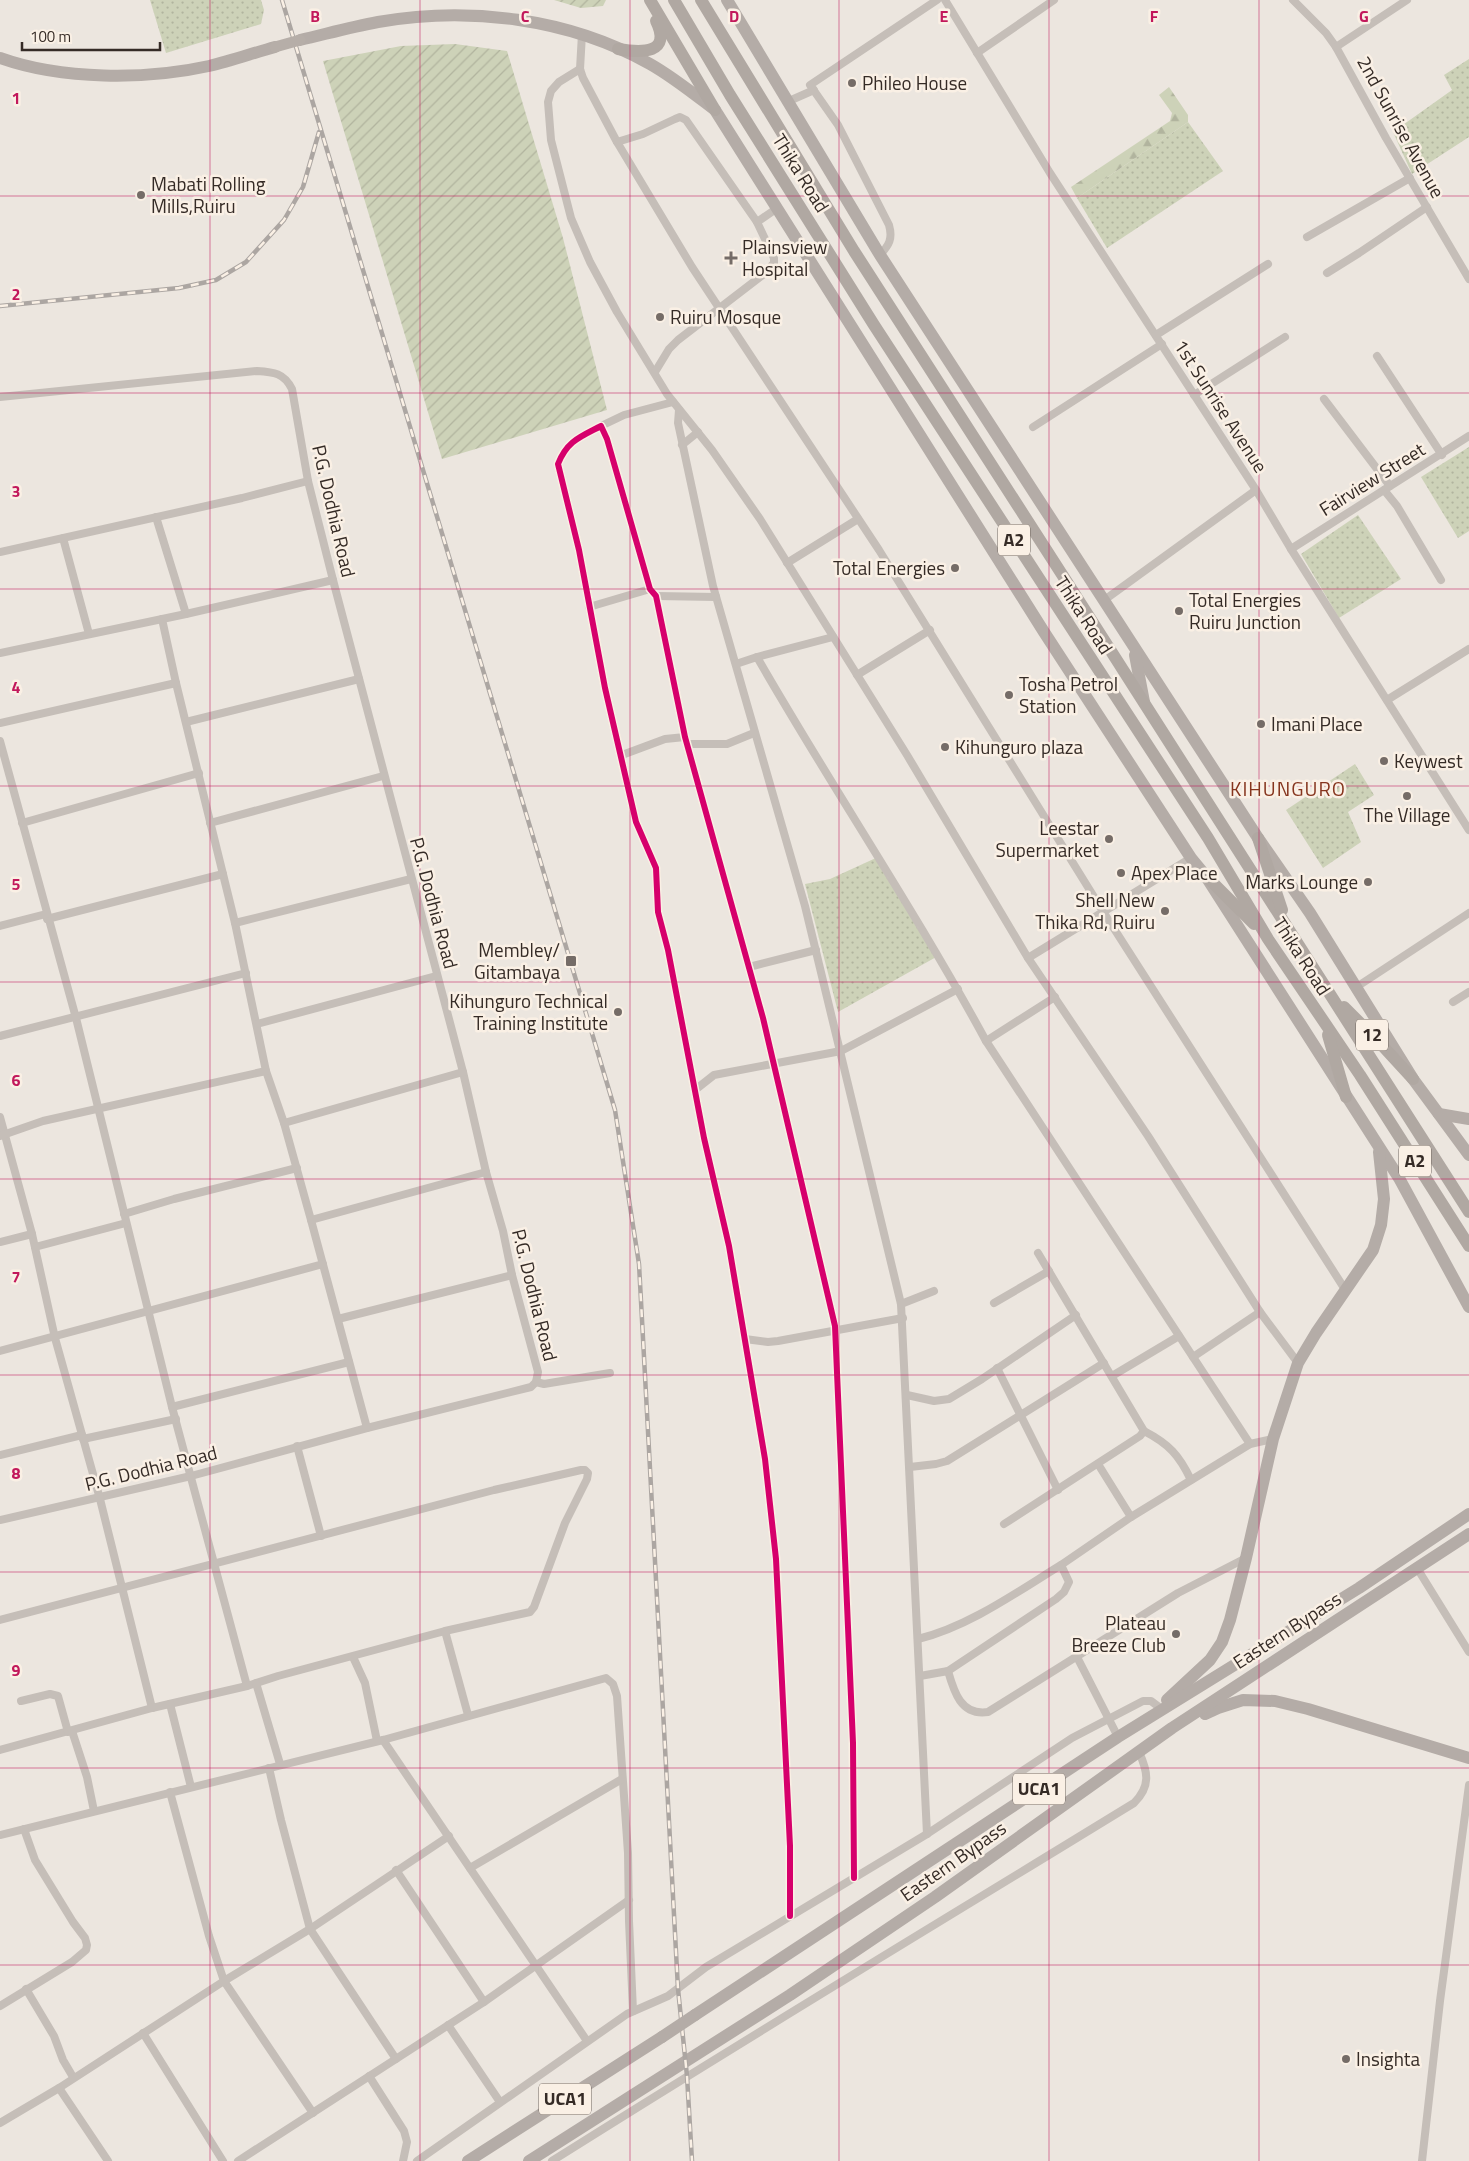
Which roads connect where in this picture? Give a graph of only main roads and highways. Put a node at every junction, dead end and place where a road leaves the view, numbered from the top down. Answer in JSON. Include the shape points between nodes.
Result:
{"nodes":[{"id":1,"x":646,"y":0,"type":"edge"},
{"id":2,"x":650,"y":0,"type":"edge"},
{"id":3,"x":674,"y":0,"type":"edge"},
{"id":4,"x":701,"y":0,"type":"edge"},
{"id":5,"x":726,"y":0,"type":"edge"},
{"id":6,"x":300,"y":40,"type":"joint"},
{"id":7,"x":275,"y":47,"type":"joint"},
{"id":8,"x":618,"y":49,"type":"junction"},
{"id":9,"x":0,"y":58,"type":"edge"},
{"id":10,"x":715,"y":110,"type":"junction"},
{"id":11,"x":1134,"y":648,"type":"junction"},
{"id":12,"x":1144,"y":703,"type":"junction"},
{"id":13,"x":1258,"y":838,"type":"junction"},
{"id":14,"x":1205,"y":875,"type":"junction"},
{"id":15,"x":1287,"y":927,"type":"junction"},
{"id":16,"x":1268,"y":939,"type":"junction"},
{"id":17,"x":1330,"y":993,"type":"junction"},
{"id":18,"x":1325,"y":1026,"type":"junction"},
{"id":19,"x":1413,"y":1079,"type":"junction"},
{"id":20,"x":1346,"y":1097,"type":"junction"},
{"id":21,"x":1439,"y":1114,"type":"junction"},
{"id":22,"x":1469,"y":1118,"type":"edge"},
{"id":23,"x":1378,"y":1147,"type":"junction"},
{"id":24,"x":1469,"y":1155,"type":"edge"},
{"id":25,"x":1469,"y":1212,"type":"edge"},
{"id":26,"x":1469,"y":1246,"type":"edge"},
{"id":27,"x":1469,"y":1307,"type":"edge"},
{"id":28,"x":1469,"y":1514,"type":"edge"},
{"id":29,"x":1469,"y":1534,"type":"edge"},
{"id":30,"x":1146,"y":1721,"type":"junction"},
{"id":31,"x":1172,"y":1728,"type":"junction"},
{"id":32,"x":1469,"y":1758,"type":"edge"},
{"id":33,"x":468,"y":2161,"type":"edge"},
{"id":34,"x":529,"y":2161,"type":"edge"}],
"edges":[{"from":1,"to":8,"type":"highway","via":[[661,31],[660,43],[652,49],[638,52]]},
{"from":2,"to":10,"type":"highway"},
{"from":3,"to":16,"type":"highway","name":"Thika Road","number":"A2","via":[[874,325],[1208,838]]},
{"from":4,"to":12,"type":"highway","name":"Thika Road","number":"A2","via":[[854,251]]},
{"from":5,"to":11,"type":"main road","name":"Thika Road","via":[[880,255]]},
{"from":6,"to":7,"type":"main road","bridge":true},
{"from":6,"to":8,"type":"main road","name":"Thika Road","via":[[378,22],[466,15],[520,19],[582,34]]},
{"from":7,"to":9,"type":"main road","via":[[209,66],[126,76],[65,72]]},
{"from":8,"to":10,"type":"main road","name":"Thika Road","via":[[676,79]]},
{"from":10,"to":14,"type":"main road","name":"Thika Road","via":[[1039,624]]},
{"from":11,"to":12,"type":"main road"},
{"from":11,"to":13,"type":"main road","name":"Thika Road"},
{"from":12,"to":15,"type":"highway","name":"Thika Road","number":"A2"},
{"from":13,"to":15,"type":"highway"},
{"from":13,"to":19,"type":"main road","name":"Thika Road","via":[[1310,913]]},
{"from":14,"to":16,"type":"highway"},
{"from":14,"to":20,"type":"main road","name":"Thika Road"},
{"from":15,"to":17,"type":"highway","name":"Thika Road","number":"A2"},
{"from":16,"to":18,"type":"highway","name":"Thika Road","number":"A2"},
{"from":17,"to":19,"type":"highway","number":"12"},
{"from":17,"to":25,"type":"highway","name":"Thika Road","number":"A2"},
{"from":18,"to":20,"type":"highway"},
{"from":18,"to":26,"type":"highway","name":"Thika Road","number":"A2"},
{"from":19,"to":21,"type":"main road","name":"Thika Road"},
{"from":20,"to":23,"type":"main road","name":"Thika Road"},
{"from":21,"to":22,"type":"main road"},
{"from":21,"to":24,"type":"main road","name":"Thika Road"},
{"from":23,"to":27,"type":"main road","name":"Thika Road"},
{"from":23,"to":30,"type":"main road","via":[[1384,1185],[1381,1225],[1373,1250],[1298,1364],[1272,1439],[1246,1558],[1222,1642],[1210,1660]]},
{"from":28,"to":30,"type":"main road","name":"Eastern Bypass","number":"UCA1"},
{"from":29,"to":31,"type":"main road","name":"Eastern Bypass"},
{"from":30,"to":33,"type":"main road","name":"Eastern Bypass","number":"UCA1","bridge":true},
{"from":31,"to":32,"type":"main road","via":[[1242,1700],[1275,1701]]},
{"from":31,"to":34,"type":"main road","name":"Eastern Bypass","via":[[935,1897],[790,1995]]}]}
